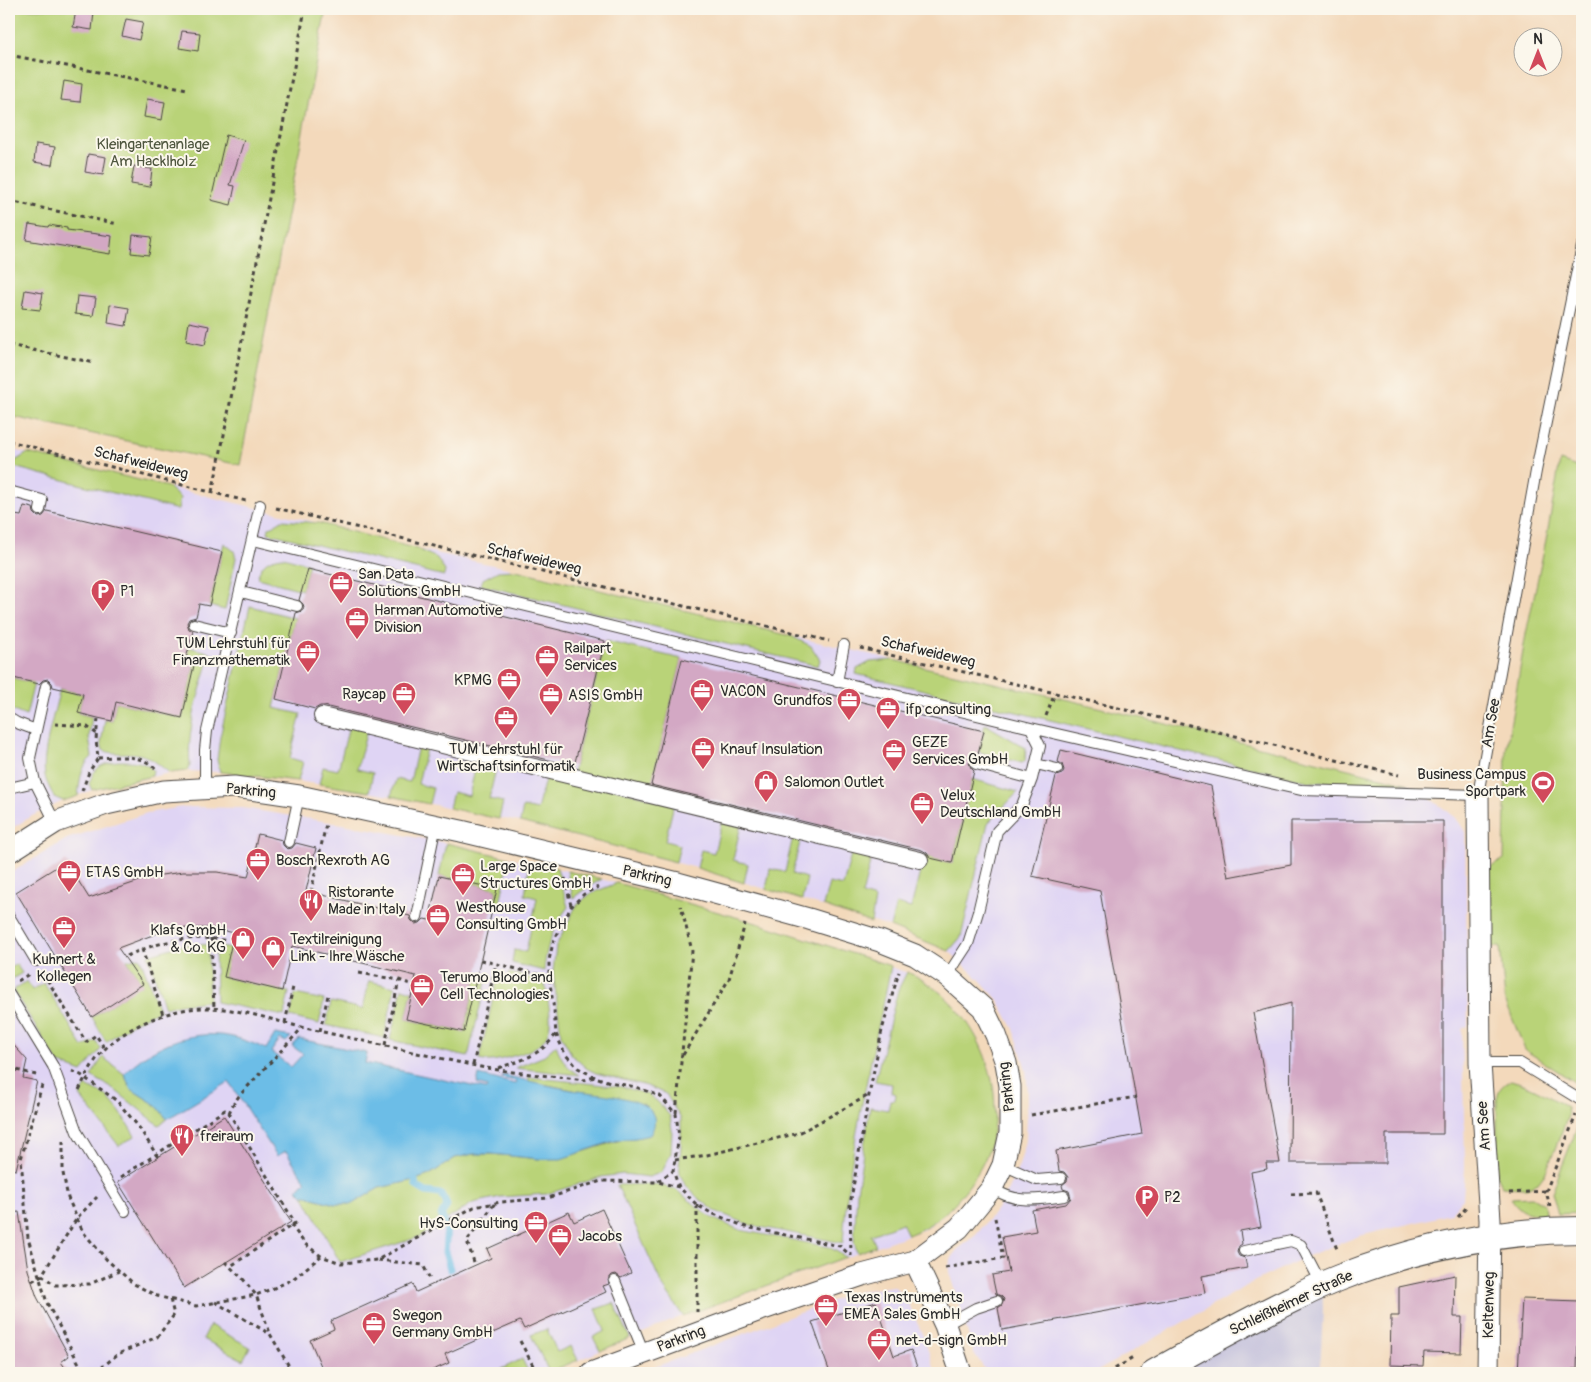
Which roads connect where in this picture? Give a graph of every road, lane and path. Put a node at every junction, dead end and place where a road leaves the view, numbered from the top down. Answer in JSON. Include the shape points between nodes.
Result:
{"nodes":[{"id":1,"x":306,"y":9,"type":"edge"},
{"id":2,"x":9,"y":55,"type":"edge"},
{"id":3,"x":187,"y":89,"type":"dead end"},
{"id":4,"x":9,"y":201,"type":"edge"},
{"id":5,"x":118,"y":224,"type":"dead end"},
{"id":6,"x":1582,"y":246,"type":"edge"},
{"id":7,"x":9,"y":345,"type":"edge"},
{"id":8,"x":95,"y":363,"type":"dead end"},
{"id":9,"x":9,"y":441,"type":"edge"},
{"id":10,"x":9,"y":491,"type":"edge"},
{"id":11,"x":212,"y":492,"type":"junction"},
{"id":12,"x":260,"y":505,"type":"junction"},
{"id":13,"x":40,"y":510,"type":"dead end"},
{"id":14,"x":253,"y":540,"type":"junction"},
{"id":15,"x":241,"y":592,"type":"junction"},
{"id":16,"x":298,"y":606,"type":"dead end"},
{"id":17,"x":194,"y":624,"type":"dead end"},
{"id":18,"x":231,"y":633,"type":"junction"},
{"id":19,"x":844,"y":645,"type":"junction"},
{"id":20,"x":837,"y":682,"type":"junction"},
{"id":21,"x":46,"y":686,"type":"dead end"},
{"id":22,"x":322,"y":716,"type":"dead end"},
{"id":23,"x":9,"y":718,"type":"edge"},
{"id":24,"x":98,"y":718,"type":"dead end"},
{"id":25,"x":1031,"y":728,"type":"junction"},
{"id":26,"x":36,"y":730,"type":"junction"},
{"id":27,"x":97,"y":734,"type":"junction"},
{"id":28,"x":98,"y":758,"type":"junction"},
{"id":29,"x":976,"y":764,"type":"dead end"},
{"id":30,"x":1036,"y":764,"type":"junction"},
{"id":31,"x":1057,"y":769,"type":"dead end"},
{"id":32,"x":1032,"y":780,"type":"junction"},
{"id":33,"x":35,"y":782,"type":"junction"},
{"id":34,"x":9,"y":788,"type":"edge"},
{"id":35,"x":205,"y":788,"type":"junction"},
{"id":36,"x":164,"y":791,"type":"junction"},
{"id":37,"x":1433,"y":793,"type":"junction"},
{"id":38,"x":1478,"y":794,"type":"junction"},
{"id":39,"x":299,"y":796,"type":"junction"},
{"id":40,"x":331,"y":803,"type":"junction"},
{"id":41,"x":85,"y":812,"type":"junction"},
{"id":42,"x":56,"y":822,"type":"junction"},
{"id":43,"x":436,"y":825,"type":"junction"},
{"id":44,"x":289,"y":842,"type":"dead end"},
{"id":45,"x":9,"y":852,"type":"edge"},
{"id":46,"x":920,"y":860,"type":"dead end"},
{"id":47,"x":564,"y":874,"type":"dead end"},
{"id":48,"x":603,"y":883,"type":"dead end"},
{"id":49,"x":311,"y":892,"type":"dead end"},
{"id":50,"x":680,"y":899,"type":"dead end"},
{"id":51,"x":571,"y":907,"type":"junction"},
{"id":52,"x":9,"y":916,"type":"edge"},
{"id":53,"x":417,"y":917,"type":"dead end"},
{"id":54,"x":747,"y":917,"type":"dead end"},
{"id":55,"x":211,"y":938,"type":"junction"},
{"id":56,"x":228,"y":941,"type":"dead end"},
{"id":57,"x":142,"y":949,"type":"junction"},
{"id":58,"x":127,"y":956,"type":"dead end"},
{"id":59,"x":481,"y":960,"type":"dead end"},
{"id":60,"x":36,"y":961,"type":"joint"},
{"id":61,"x":496,"y":964,"type":"junction"},
{"id":62,"x":900,"y":967,"type":"dead end"},
{"id":63,"x":359,"y":973,"type":"dead end"},
{"id":64,"x":947,"y":976,"type":"junction"},
{"id":65,"x":549,"y":977,"type":"junction"},
{"id":66,"x":399,"y":980,"type":"junction"},
{"id":67,"x":410,"y":984,"type":"dead end"},
{"id":68,"x":293,"y":986,"type":"dead end"},
{"id":69,"x":9,"y":994,"type":"edge"},
{"id":70,"x":328,"y":995,"type":"dead end"},
{"id":71,"x":214,"y":1008,"type":"junction"},
{"id":72,"x":164,"y":1015,"type":"junction"},
{"id":73,"x":285,"y":1023,"type":"junction"},
{"id":74,"x":303,"y":1027,"type":"junction"},
{"id":75,"x":320,"y":1031,"type":"junction"},
{"id":76,"x":556,"y":1034,"type":"junction"},
{"id":77,"x":385,"y":1045,"type":"junction"},
{"id":78,"x":105,"y":1049,"type":"junction"},
{"id":79,"x":681,"y":1058,"type":"junction"},
{"id":80,"x":1480,"y":1063,"type":"junction"},
{"id":81,"x":473,"y":1065,"type":"junction"},
{"id":82,"x":9,"y":1068,"type":"edge"},
{"id":83,"x":495,"y":1069,"type":"junction"},
{"id":84,"x":596,"y":1077,"type":"junction"},
{"id":85,"x":868,"y":1095,"type":"junction"},
{"id":86,"x":1136,"y":1097,"type":"dead end"},
{"id":87,"x":1582,"y":1101,"type":"edge"},
{"id":88,"x":229,"y":1113,"type":"junction"},
{"id":89,"x":676,"y":1114,"type":"junction"},
{"id":90,"x":1011,"y":1119,"type":"junction"},
{"id":91,"x":237,"y":1126,"type":"junction"},
{"id":92,"x":232,"y":1128,"type":"dead end"},
{"id":93,"x":157,"y":1155,"type":"junction"},
{"id":94,"x":675,"y":1160,"type":"junction"},
{"id":95,"x":1003,"y":1165,"type":"junction"},
{"id":96,"x":673,"y":1171,"type":"junction"},
{"id":97,"x":1061,"y":1178,"type":"dead end"},
{"id":98,"x":658,"y":1182,"type":"junction"},
{"id":99,"x":109,"y":1185,"type":"junction"},
{"id":100,"x":679,"y":1187,"type":"junction"},
{"id":101,"x":992,"y":1188,"type":"junction"},
{"id":102,"x":1546,"y":1191,"type":"junction"},
{"id":103,"x":1489,"y":1193,"type":"junction"},
{"id":104,"x":1291,"y":1194,"type":"dead end"},
{"id":105,"x":1064,"y":1196,"type":"dead end"},
{"id":106,"x":495,"y":1203,"type":"junction"},
{"id":107,"x":697,"y":1205,"type":"junction"},
{"id":108,"x":125,"y":1211,"type":"dead end"},
{"id":109,"x":994,"y":1216,"type":"dead end"},
{"id":110,"x":292,"y":1225,"type":"junction"},
{"id":111,"x":1552,"y":1230,"type":"junction"},
{"id":112,"x":1582,"y":1230,"type":"edge"},
{"id":113,"x":1490,"y":1236,"type":"junction"},
{"id":114,"x":1244,"y":1251,"type":"dead end"},
{"id":115,"x":1338,"y":1253,"type":"dead end"},
{"id":116,"x":321,"y":1256,"type":"junction"},
{"id":117,"x":851,"y":1256,"type":"junction"},
{"id":118,"x":377,"y":1260,"type":"junction"},
{"id":119,"x":915,"y":1261,"type":"junction"},
{"id":120,"x":225,"y":1262,"type":"dead end"},
{"id":121,"x":474,"y":1262,"type":"dead end"},
{"id":122,"x":231,"y":1266,"type":"junction"},
{"id":123,"x":946,"y":1268,"type":"dead end"},
{"id":124,"x":120,"y":1271,"type":"dead end"},
{"id":125,"x":862,"y":1275,"type":"junction"},
{"id":126,"x":40,"y":1276,"type":"junction"},
{"id":127,"x":32,"y":1281,"type":"dead end"},
{"id":128,"x":431,"y":1281,"type":"dead end"},
{"id":129,"x":615,"y":1281,"type":"dead end"},
{"id":130,"x":1322,"y":1285,"type":"junction"},
{"id":131,"x":256,"y":1294,"type":"junction"},
{"id":132,"x":170,"y":1299,"type":"dead end"},
{"id":133,"x":997,"y":1301,"type":"dead end"},
{"id":134,"x":215,"y":1302,"type":"dead end"},
{"id":135,"x":697,"y":1317,"type":"dead end"},
{"id":136,"x":945,"y":1325,"type":"junction"},
{"id":137,"x":270,"y":1334,"type":"junction"},
{"id":138,"x":520,"y":1341,"type":"dead end"},
{"id":139,"x":644,"y":1353,"type":"junction"},
{"id":140,"x":460,"y":1368,"type":"dead end"},
{"id":141,"x":84,"y":1373,"type":"edge"},
{"id":142,"x":95,"y":1373,"type":"edge"},
{"id":143,"x":293,"y":1373,"type":"edge"},
{"id":144,"x":462,"y":1373,"type":"edge"},
{"id":145,"x":537,"y":1373,"type":"edge"},
{"id":146,"x":590,"y":1373,"type":"edge"},
{"id":147,"x":961,"y":1373,"type":"edge"},
{"id":148,"x":1154,"y":1373,"type":"edge"},
{"id":149,"x":1488,"y":1373,"type":"edge"}],
"edges":[{"from":1,"to":11,"type":"path"},
{"from":2,"to":3,"type":"path"},
{"from":4,"to":5,"type":"path"},
{"from":6,"to":38,"type":"lane","name":"Am See","via":[[1536,471]]},
{"from":7,"to":8,"type":"path"},
{"from":9,"to":11,"type":"path","name":"Schafweideweg"},
{"from":10,"to":13,"type":"lane","via":[[42,500]]},
{"from":11,"to":12,"type":"path","name":"Schafweideweg"},
{"from":12,"to":14,"type":"lane"},
{"from":12,"to":19,"type":"path","name":"Schafweideweg"},
{"from":14,"to":15,"type":"lane"},
{"from":14,"to":20,"type":"lane"},
{"from":15,"to":16,"type":"lane"},
{"from":15,"to":18,"type":"lane"},
{"from":17,"to":18,"type":"lane"},
{"from":18,"to":35,"type":"lane","via":[[207,731]]},
{"from":19,"to":20,"type":"lane"},
{"from":19,"to":37,"type":"path","name":"Schafweideweg","via":[[1414,778]]},
{"from":20,"to":25,"type":"lane"},
{"from":21,"to":26,"type":"lane"},
{"from":22,"to":46,"type":"street"},
{"from":23,"to":26,"type":"lane"},
{"from":24,"to":27,"type":"path"},
{"from":25,"to":30,"type":"lane","via":[[1040,746]]},
{"from":25,"to":37,"type":"lane","via":[[1301,790]]},
{"from":26,"to":27,"type":"path","via":[[57,723],[86,726]]},
{"from":26,"to":33,"type":"lane","via":[[30,758]]},
{"from":27,"to":28,"type":"path"},
{"from":28,"to":36,"type":"path","via":[[138,758],[151,764],[161,777]]},
{"from":28,"to":41,"type":"path","via":[[84,782]]},
{"from":29,"to":32,"type":"lane"},
{"from":30,"to":31,"type":"lane"},
{"from":30,"to":32,"type":"lane"},
{"from":32,"to":64,"type":"lane","via":[[1022,806],[997,831],[968,944]]},
{"from":33,"to":34,"type":"lane"},
{"from":33,"to":42,"type":"lane"},
{"from":35,"to":36,"type":"street","name":"Parkring"},
{"from":35,"to":39,"type":"street","name":"Parkring","via":[[234,787]]},
{"from":36,"to":41,"type":"street","name":"Parkring"},
{"from":37,"to":38,"type":"lane"},
{"from":38,"to":80,"type":"street","name":"Am See"},
{"from":39,"to":40,"type":"street","name":"Parkring"},
{"from":39,"to":44,"type":"lane"},
{"from":40,"to":43,"type":"street","name":"Parkring"},
{"from":40,"to":49,"type":"path"},
{"from":41,"to":42,"type":"street","name":"Parkring"},
{"from":42,"to":45,"type":"street","name":"Parkring"},
{"from":43,"to":53,"type":"lane"},
{"from":43,"to":64,"type":"street","name":"Parkring","via":[[678,883],[809,919],[915,954]]},
{"from":47,"to":51,"type":"path"},
{"from":48,"to":51,"type":"path","via":[[584,894]]},
{"from":50,"to":79,"type":"path","via":[[692,951]]},
{"from":51,"to":65,"type":"path","via":[[553,943]]},
{"from":52,"to":60,"type":"lane"},
{"from":54,"to":79,"type":"path","via":[[730,979]]},
{"from":55,"to":56,"type":"path"},
{"from":55,"to":57,"type":"path","via":[[178,939]]},
{"from":55,"to":71,"type":"path"},
{"from":57,"to":58,"type":"path"},
{"from":57,"to":72,"type":"path"},
{"from":59,"to":61,"type":"path"},
{"from":60,"to":78,"type":"path","via":[[86,1042],[96,1035]]},
{"from":61,"to":65,"type":"path"},
{"from":61,"to":81,"type":"path"},
{"from":62,"to":85,"type":"path"},
{"from":63,"to":66,"type":"path"},
{"from":64,"to":90,"type":"street","name":"Parkring","via":[[983,1008],[996,1036],[1006,1063]]},
{"from":65,"to":76,"type":"path"},
{"from":66,"to":67,"type":"path"},
{"from":66,"to":77,"type":"path"},
{"from":68,"to":73,"type":"path"},
{"from":69,"to":99,"type":"lane","via":[[53,1066],[78,1132]]},
{"from":70,"to":75,"type":"path"},
{"from":71,"to":72,"type":"path"},
{"from":71,"to":73,"type":"path"},
{"from":72,"to":78,"type":"path","via":[[139,1025]]},
{"from":73,"to":74,"type":"path"},
{"from":74,"to":75,"type":"path"},
{"from":74,"to":88,"type":"path"},
{"from":75,"to":77,"type":"path"},
{"from":76,"to":83,"type":"path","via":[[535,1055]]},
{"from":76,"to":84,"type":"path","via":[[565,1054],[578,1068]]},
{"from":77,"to":81,"type":"path"},
{"from":78,"to":93,"type":"path","via":[[85,1078],[117,1101]]},
{"from":79,"to":89,"type":"path"},
{"from":80,"to":87,"type":"lane","via":[[1520,1063]]},
{"from":80,"to":103,"type":"street","name":"Am See"},
{"from":81,"to":83,"type":"path"},
{"from":82,"to":126,"type":"path","via":[[44,1077],[21,1159],[28,1238]]},
{"from":83,"to":84,"type":"path","via":[[584,1080]]},
{"from":84,"to":89,"type":"path","via":[[660,1096]]},
{"from":85,"to":94,"type":"path","via":[[799,1133]]},
{"from":85,"to":117,"type":"path","via":[[850,1205]]},
{"from":86,"to":90,"type":"path"},
{"from":87,"to":102,"type":"path"},
{"from":88,"to":91,"type":"path"},
{"from":88,"to":93,"type":"path","via":[[225,1110]]},
{"from":89,"to":94,"type":"path","via":[[679,1137]]},
{"from":90,"to":95,"type":"street","name":"Parkring"},
{"from":91,"to":92,"type":"path"},
{"from":91,"to":110,"type":"path","via":[[295,1223]]},
{"from":93,"to":99,"type":"path"},
{"from":94,"to":96,"type":"path"},
{"from":95,"to":97,"type":"lane","via":[[1037,1180]]},
{"from":95,"to":101,"type":"street","name":"Parkring"},
{"from":96,"to":98,"type":"path"},
{"from":96,"to":100,"type":"path"},
{"from":98,"to":100,"type":"path"},
{"from":98,"to":106,"type":"path","via":[[602,1181],[548,1198]]},
{"from":99,"to":108,"type":"lane"},
{"from":99,"to":126,"type":"path","via":[[77,1218]]},
{"from":100,"to":107,"type":"path"},
{"from":101,"to":105,"type":"lane","via":[[1020,1199]]},
{"from":101,"to":119,"type":"street","name":"Parkring","via":[[958,1228]]},
{"from":102,"to":103,"type":"path"},
{"from":102,"to":111,"type":"path","via":[[1552,1212]]},
{"from":103,"to":113,"type":"street","name":"Am See"},
{"from":104,"to":115,"type":"path","via":[[1316,1192]]},
{"from":106,"to":118,"type":"path","via":[[474,1207]]},
{"from":106,"to":121,"type":"path","via":[[467,1241]]},
{"from":107,"to":117,"type":"path","via":[[746,1227],[840,1246]]},
{"from":107,"to":135,"type":"path"},
{"from":109,"to":123,"type":"path","via":[[1003,1258]]},
{"from":110,"to":116,"type":"path","via":[[305,1244]]},
{"from":110,"to":122,"type":"path"},
{"from":111,"to":112,"type":"street","name":"Schleißheimer Straße"},
{"from":111,"to":113,"type":"street","name":"Schleißheimer Straße"},
{"from":113,"to":130,"type":"street","name":"Schleißheimer Straße","via":[[1422,1251]]},
{"from":113,"to":149,"type":"street","name":"Keltenweg"},
{"from":114,"to":130,"type":"lane","via":[[1292,1241],[1300,1245]]},
{"from":116,"to":118,"type":"path","via":[[341,1262]]},
{"from":116,"to":131,"type":"path","via":[[293,1279]]},
{"from":117,"to":125,"type":"path"},
{"from":118,"to":128,"type":"path","via":[[423,1265]]},
{"from":119,"to":125,"type":"street","name":"Parkring"},
{"from":119,"to":136,"type":"street"},
{"from":120,"to":122,"type":"path"},
{"from":122,"to":131,"type":"path"},
{"from":124,"to":126,"type":"path","via":[[90,1284],[55,1285]]},
{"from":125,"to":139,"type":"street","name":"Parkring"},
{"from":126,"to":127,"type":"path"},
{"from":126,"to":141,"type":"path","via":[[46,1303]]},
{"from":129,"to":139,"type":"lane"},
{"from":130,"to":148,"type":"street","name":"Schleißheimer Straße","via":[[1259,1314]]},
{"from":131,"to":137,"type":"path"},
{"from":132,"to":142,"type":"path","via":[[174,1315],[157,1337],[118,1354]]},
{"from":133,"to":136,"type":"lane"},
{"from":134,"to":137,"type":"path"},
{"from":136,"to":147,"type":"street"},
{"from":137,"to":143,"type":"path"},
{"from":138,"to":145,"type":"path"},
{"from":139,"to":146,"type":"street","name":"Parkring"},
{"from":140,"to":144,"type":"path"}]}
